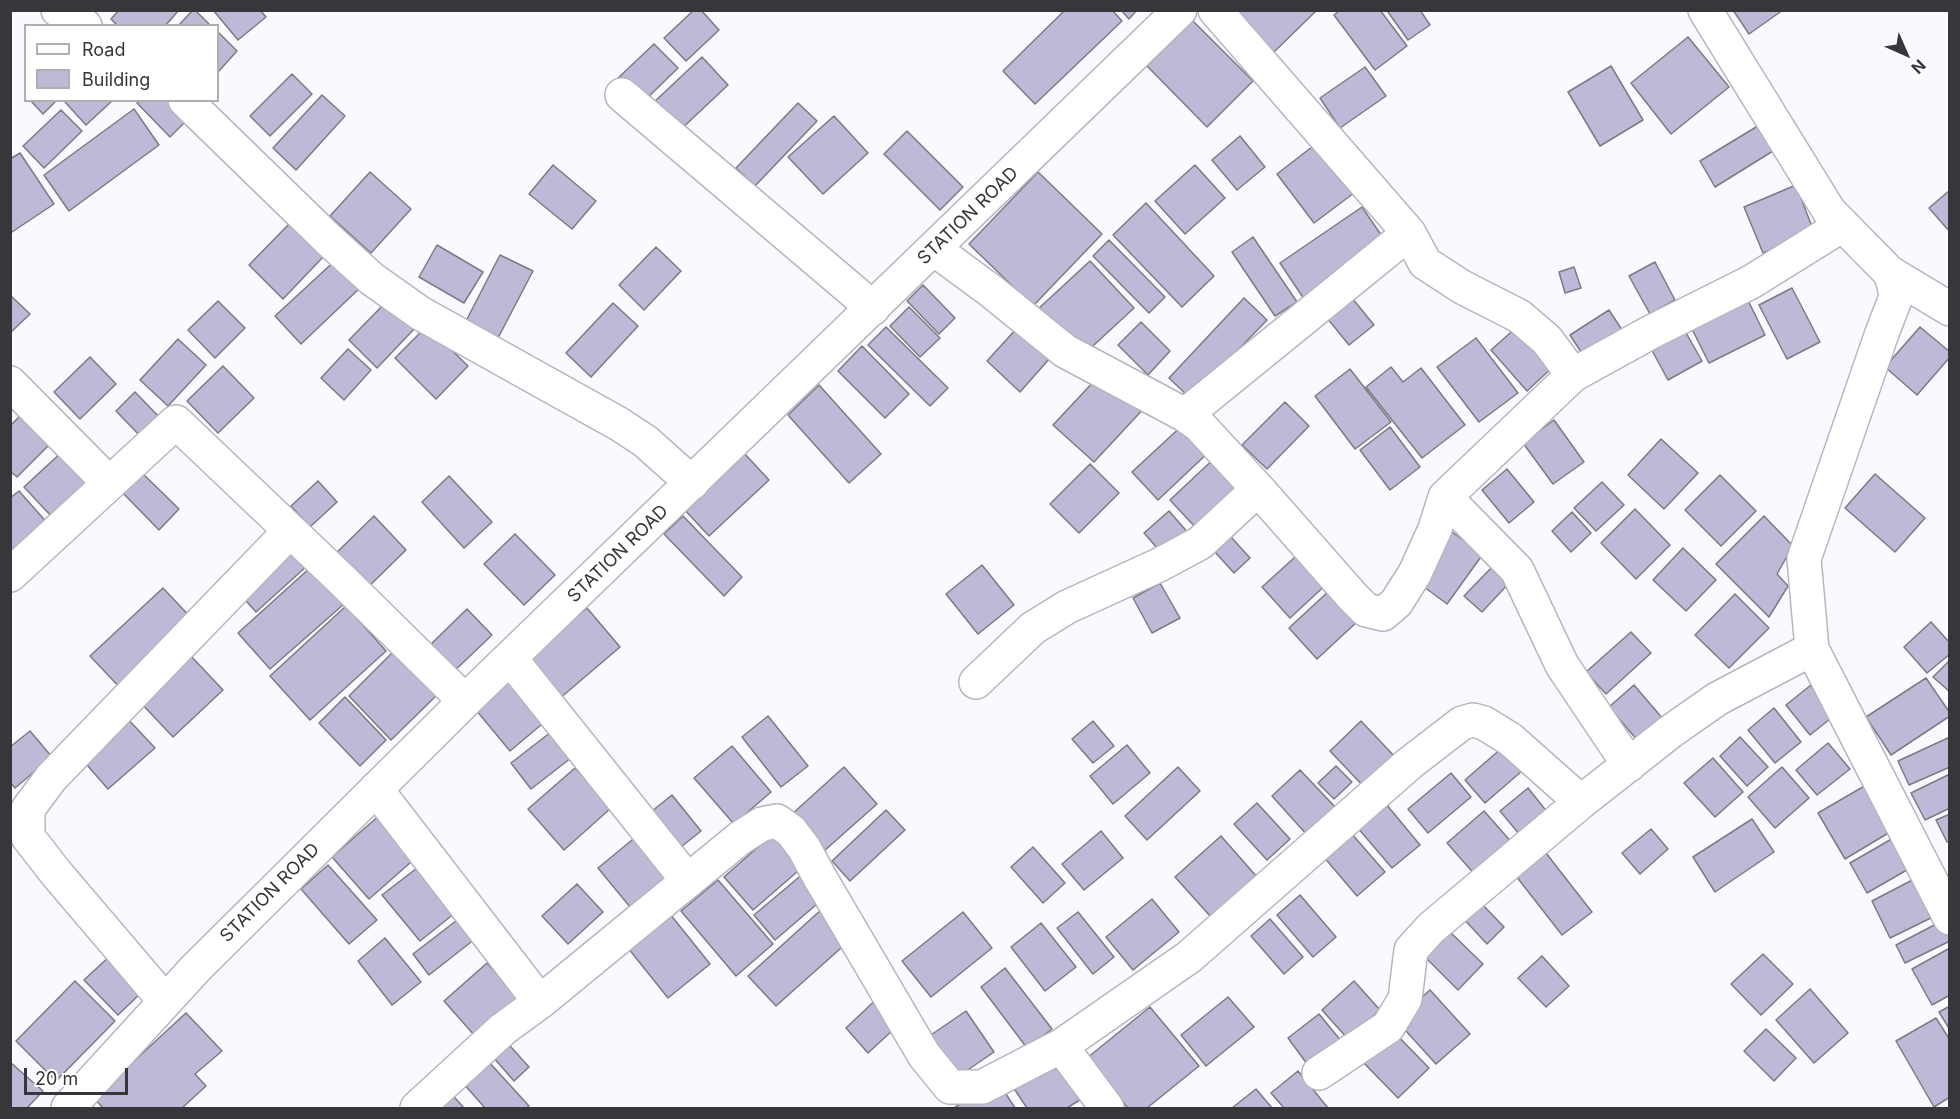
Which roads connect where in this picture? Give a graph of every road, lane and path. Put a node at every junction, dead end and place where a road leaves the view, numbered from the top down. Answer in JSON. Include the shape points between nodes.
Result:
{"nodes":[{"id":1,"x":58,"y":10,"type":"edge"},
{"id":2,"x":1180,"y":10,"type":"edge"},
{"id":3,"x":1215,"y":10,"type":"edge"},
{"id":4,"x":1705,"y":10,"type":"edge"},
{"id":5,"x":82,"y":24,"type":"edge"},
{"id":6,"x":622,"y":95,"type":"dead end"},
{"id":7,"x":187,"y":102,"type":"edge"},
{"id":8,"x":1841,"y":225,"type":"junction"},
{"id":9,"x":1408,"y":233,"type":"junction"},
{"id":10,"x":934,"y":249,"type":"junction"},
{"id":11,"x":1890,"y":273,"type":"junction"},
{"id":12,"x":873,"y":308,"type":"junction"},
{"id":13,"x":1950,"y":309,"type":"edge"},
{"id":14,"x":1573,"y":375,"type":"junction"},
{"id":15,"x":10,"y":383,"type":"edge"},
{"id":16,"x":1185,"y":416,"type":"junction"},
{"id":17,"x":109,"y":483,"type":"junction"},
{"id":18,"x":692,"y":483,"type":"junction"},
{"id":19,"x":1258,"y":489,"type":"junction"},
{"id":20,"x":1445,"y":497,"type":"junction"},
{"id":21,"x":290,"y":531,"type":"junction"},
{"id":22,"x":10,"y":575,"type":"edge"},
{"id":23,"x":1812,"y":649,"type":"junction"},
{"id":24,"x":510,"y":658,"type":"junction"},
{"id":25,"x":976,"y":682,"type":"dead end"},
{"id":26,"x":465,"y":701,"type":"junction"},
{"id":27,"x":1629,"y":765,"type":"junction"},
{"id":28,"x":376,"y":789,"type":"junction"},
{"id":29,"x":1581,"y":802,"type":"junction"},
{"id":30,"x":688,"y":881,"type":"junction"},
{"id":31,"x":1950,"y":918,"type":"edge"},
{"id":32,"x":165,"y":1001,"type":"junction"},
{"id":33,"x":540,"y":1002,"type":"junction"},
{"id":34,"x":1061,"y":1046,"type":"junction"},
{"id":35,"x":1319,"y":1073,"type":"dead end"},
{"id":36,"x":78,"y":1105,"type":"edge"},
{"id":37,"x":417,"y":1108,"type":"edge"},
{"id":38,"x":1107,"y":1108,"type":"edge"}],
"edges":[{"from":1,"to":5,"type":"street"},
{"from":2,"to":10,"type":"street","name":"STATION ROAD"},
{"from":3,"to":9,"type":"street"},
{"from":4,"to":8,"type":"street","via":[[1828,211]]},
{"from":6,"to":12,"type":"street"},
{"from":7,"to":18,"type":"street","via":[[372,279],[420,314],[619,424],[645,441]]},
{"from":8,"to":11,"type":"street"},
{"from":8,"to":14,"type":"street","via":[[1751,282]]},
{"from":9,"to":14,"type":"street","via":[[1425,263],[1519,316],[1547,340]]},
{"from":9,"to":16,"type":"street"},
{"from":10,"to":12,"type":"street","name":"STATION ROAD"},
{"from":10,"to":16,"type":"street","via":[[1065,351]]},
{"from":11,"to":13,"type":"street"},
{"from":11,"to":23,"type":"street","via":[[1896,297],[1804,559]]},
{"from":12,"to":18,"type":"street","name":"STATION ROAD"},
{"from":14,"to":20,"type":"street"},
{"from":15,"to":17,"type":"street"},
{"from":16,"to":19,"type":"street","via":[[1200,426]]},
{"from":17,"to":21,"type":"street","via":[[176,422]]},
{"from":17,"to":22,"type":"street"},
{"from":18,"to":24,"type":"street","name":"STATION ROAD"},
{"from":19,"to":20,"type":"street","via":[[1353,597],[1366,610],[1383,614],[1396,603],[1415,573]]},
{"from":19,"to":25,"type":"street","via":[[1200,543],[1067,607],[1033,628]]},
{"from":20,"to":27,"type":"street","via":[[1517,570],[1562,665]]},
{"from":21,"to":26,"type":"street"},
{"from":21,"to":32,"type":"street","via":[[51,778],[28,809],[28,837]]},
{"from":23,"to":27,"type":"street","via":[[1717,699]]},
{"from":23,"to":31,"type":"street"},
{"from":24,"to":26,"type":"street","name":"STATION ROAD"},
{"from":24,"to":30,"type":"street"},
{"from":26,"to":28,"type":"street","name":"STATION ROAD"},
{"from":27,"to":29,"type":"street"},
{"from":28,"to":32,"type":"street","name":"STATION ROAD"},
{"from":28,"to":33,"type":"street"},
{"from":29,"to":34,"type":"street","via":[[1510,739],[1484,723],[1462,723],[1189,957]]},
{"from":29,"to":35,"type":"street","via":[[1431,928],[1412,950],[1406,999],[1388,1027]]},
{"from":30,"to":33,"type":"street"},
{"from":30,"to":34,"type":"street","via":[[740,838],[762,824],[777,821],[804,848],[924,1055],[950,1087],[982,1087]]},
{"from":32,"to":36,"type":"street","name":"STATION ROAD"},
{"from":33,"to":37,"type":"street","via":[[503,1029]]},
{"from":34,"to":38,"type":"street"}]}
